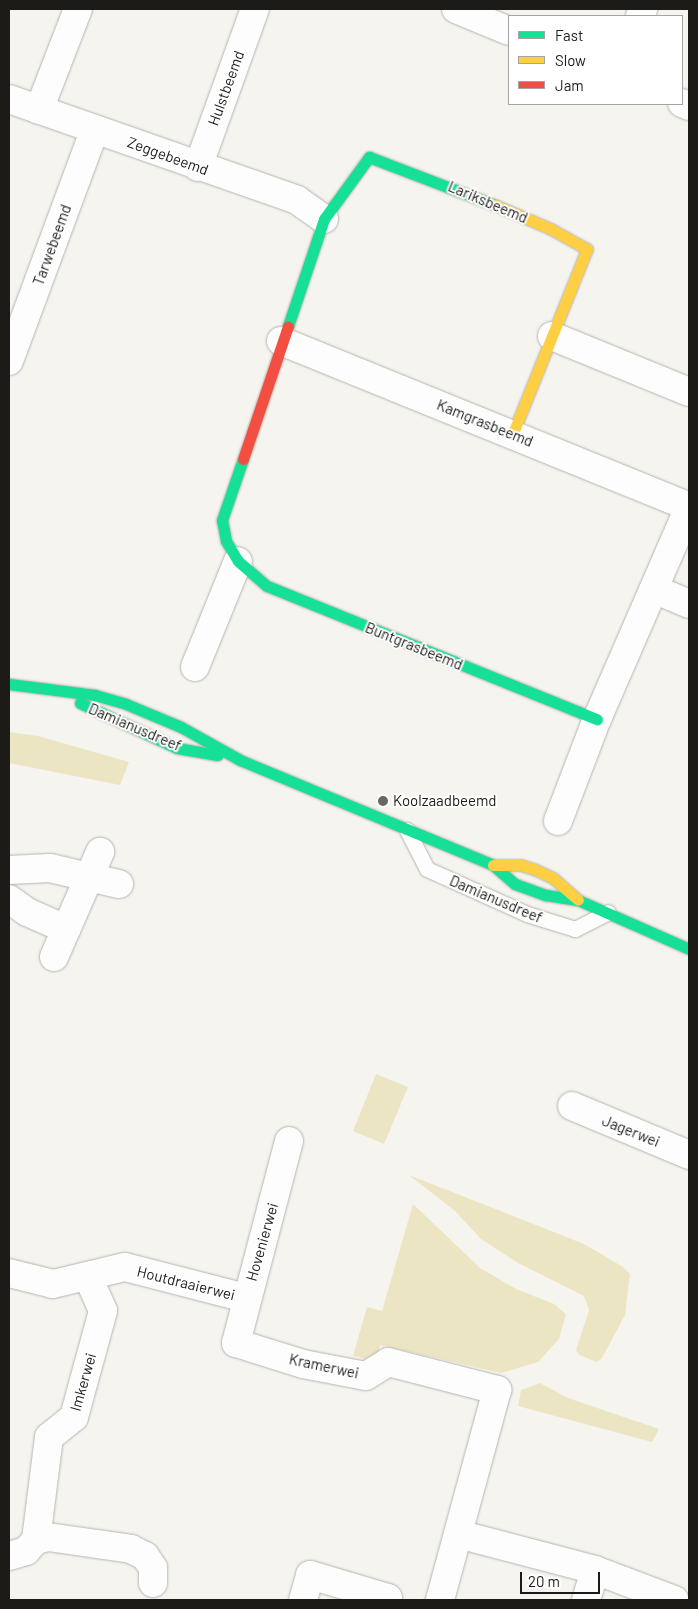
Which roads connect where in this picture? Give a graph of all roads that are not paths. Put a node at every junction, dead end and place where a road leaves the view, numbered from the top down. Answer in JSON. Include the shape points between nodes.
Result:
{"nodes":[{"id":1,"x":78,"y":9,"type":"edge"},
{"id":2,"x":255,"y":9,"type":"edge"},
{"id":3,"x":456,"y":9,"type":"edge"},
{"id":4,"x":508,"y":31,"type":"edge"},
{"id":5,"x":9,"y":99,"type":"edge"},
{"id":6,"x":39,"y":110,"type":"junction"},
{"id":7,"x":95,"y":129,"type":"junction"},
{"id":8,"x":198,"y":167,"type":"junction"},
{"id":9,"x":324,"y":219,"type":"junction"},
{"id":10,"x":552,"y":336,"type":"junction"},
{"id":11,"x":281,"y":341,"type":"junction"},
{"id":12,"x":9,"y":361,"type":"edge"},
{"id":13,"x":689,"y":392,"type":"edge"},
{"id":14,"x":512,"y":433,"type":"junction"},
{"id":15,"x":689,"y":507,"type":"edge"},
{"id":16,"x":238,"y":561,"type":"junction"},
{"id":17,"x":654,"y":589,"type":"junction"},
{"id":18,"x":689,"y":604,"type":"edge"},
{"id":19,"x":195,"y":667,"type":"dead end"},
{"id":20,"x":9,"y":684,"type":"edge"},
{"id":21,"x":61,"y":693,"type":"junction"},
{"id":22,"x":597,"y":719,"type":"junction"},
{"id":23,"x":240,"y":760,"type":"junction"},
{"id":24,"x":558,"y":821,"type":"dead end"},
{"id":25,"x":406,"y":829,"type":"junction"},
{"id":26,"x":100,"y":852,"type":"dead end"},
{"id":27,"x":493,"y":865,"type":"junction"},
{"id":28,"x":9,"y":870,"type":"edge"},
{"id":29,"x":90,"y":878,"type":"junction"},
{"id":30,"x":118,"y":884,"type":"dead end"},
{"id":31,"x":9,"y":899,"type":"edge"},
{"id":32,"x":578,"y":900,"type":"junction"},
{"id":33,"x":608,"y":912,"type":"junction"},
{"id":34,"x":66,"y":929,"type":"junction"},
{"id":35,"x":689,"y":949,"type":"edge"},
{"id":36,"x":54,"y":957,"type":"dead end"},
{"id":37,"x":572,"y":1106,"type":"dead end"},
{"id":38,"x":290,"y":1141,"type":"dead end"},
{"id":39,"x":689,"y":1155,"type":"edge"},
{"id":40,"x":9,"y":1273,"type":"edge"},
{"id":41,"x":88,"y":1277,"type":"junction"},
{"id":42,"x":246,"y":1298,"type":"junction"},
{"id":43,"x":236,"y":1343,"type":"joint"},
{"id":44,"x":458,"y":1534,"type":"junction"},
{"id":45,"x":36,"y":1540,"type":"junction"},
{"id":46,"x":9,"y":1556,"type":"edge"},
{"id":47,"x":595,"y":1570,"type":"junction"},
{"id":48,"x":153,"y":1583,"type":"dead end"},
{"id":49,"x":392,"y":1599,"type":"edge"},
{"id":50,"x":303,"y":1600,"type":"edge"},
{"id":51,"x":440,"y":1600,"type":"edge"},
{"id":52,"x":586,"y":1600,"type":"edge"},
{"id":53,"x":674,"y":1600,"type":"edge"}],
"edges":[{"from":1,"to":6,"type":"street"},
{"from":2,"to":8,"type":"street","name":"Hulstbeemd"},
{"from":3,"to":4,"type":"street"},
{"from":5,"to":6,"type":"street","name":"Zeggebeemd"},
{"from":6,"to":7,"type":"street","name":"Zeggebeemd"},
{"from":7,"to":8,"type":"street","name":"Zeggebeemd"},
{"from":7,"to":12,"type":"street","name":"Tarwebeemd"},
{"from":8,"to":9,"type":"street","name":"Zeggebeemd","via":[[297,200]]},
{"from":9,"to":10,"type":"street","name":"Lariksbeemd","via":[[369,157],[457,189],[551,229],[587,249]]},
{"from":9,"to":11,"type":"street","name":"Buntgrasbeemd"},
{"from":10,"to":13,"type":"street"},
{"from":10,"to":14,"type":"street","name":"Lariksbeemd"},
{"from":11,"to":14,"type":"street","name":"Kamgrasbeemd"},
{"from":11,"to":16,"type":"street","name":"Buntgrasbeemd","via":[[222,520],[226,541]]},
{"from":14,"to":15,"type":"street","name":"Kamgrasbeemd"},
{"from":15,"to":17,"type":"street"},
{"from":16,"to":19,"type":"street"},
{"from":16,"to":22,"type":"street","name":"Buntgrasbeemd","via":[[267,586]]},
{"from":17,"to":18,"type":"street"},
{"from":17,"to":22,"type":"street"},
{"from":20,"to":21,"type":"street","name":"Damianusdreef"},
{"from":21,"to":23,"type":"street","name":"Damianusdreef","via":[[102,716],[177,748]]},
{"from":21,"to":23,"type":"street","name":"Damianusdreef","via":[[95,695],[126,704],[182,727]]},
{"from":22,"to":24,"type":"street"},
{"from":23,"to":25,"type":"street","name":"Damianusdreef"},
{"from":25,"to":27,"type":"street","name":"Damianusdreef"},
{"from":25,"to":33,"type":"lane","name":"Damianusdreef","via":[[427,869],[527,914],[575,929]]},
{"from":26,"to":29,"type":"street"},
{"from":27,"to":32,"type":"street","name":"Damianusdreef","via":[[515,884],[546,895]]},
{"from":27,"to":32,"type":"street","name":"Damianusdreef","via":[[521,865],[536,870],[553,878]]},
{"from":28,"to":29,"type":"street","via":[[50,868]]},
{"from":29,"to":30,"type":"street"},
{"from":29,"to":34,"type":"street"},
{"from":31,"to":34,"type":"street","via":[[27,912]]},
{"from":32,"to":33,"type":"street","name":"Damianusdreef"},
{"from":33,"to":35,"type":"street","name":"Damianusdreef"},
{"from":34,"to":36,"type":"street"},
{"from":37,"to":39,"type":"street","name":"Jagerwei"},
{"from":38,"to":42,"type":"street","name":"Hovenierwei"},
{"from":40,"to":41,"type":"street","name":"Houtdraaierwei","via":[[53,1284]]},
{"from":41,"to":42,"type":"street","name":"Houtdraaierwei","via":[[125,1267]]},
{"from":41,"to":45,"type":"street","name":"Imkerwei","via":[[103,1312],[74,1417],[49,1437]]},
{"from":42,"to":43,"type":"street","name":"Hovenierwei"},
{"from":43,"to":44,"type":"street","name":"Kramerwei","via":[[304,1364],[366,1376],[388,1362],[497,1390]]},
{"from":44,"to":47,"type":"street"},
{"from":44,"to":51,"type":"street"},
{"from":45,"to":46,"type":"street","via":[[26,1551]]},
{"from":45,"to":48,"type":"street","via":[[48,1537],[131,1549],[144,1556],[152,1568]]},
{"from":47,"to":52,"type":"street"},
{"from":47,"to":53,"type":"street"},
{"from":49,"to":50,"type":"street","via":[[310,1576]]}]}
